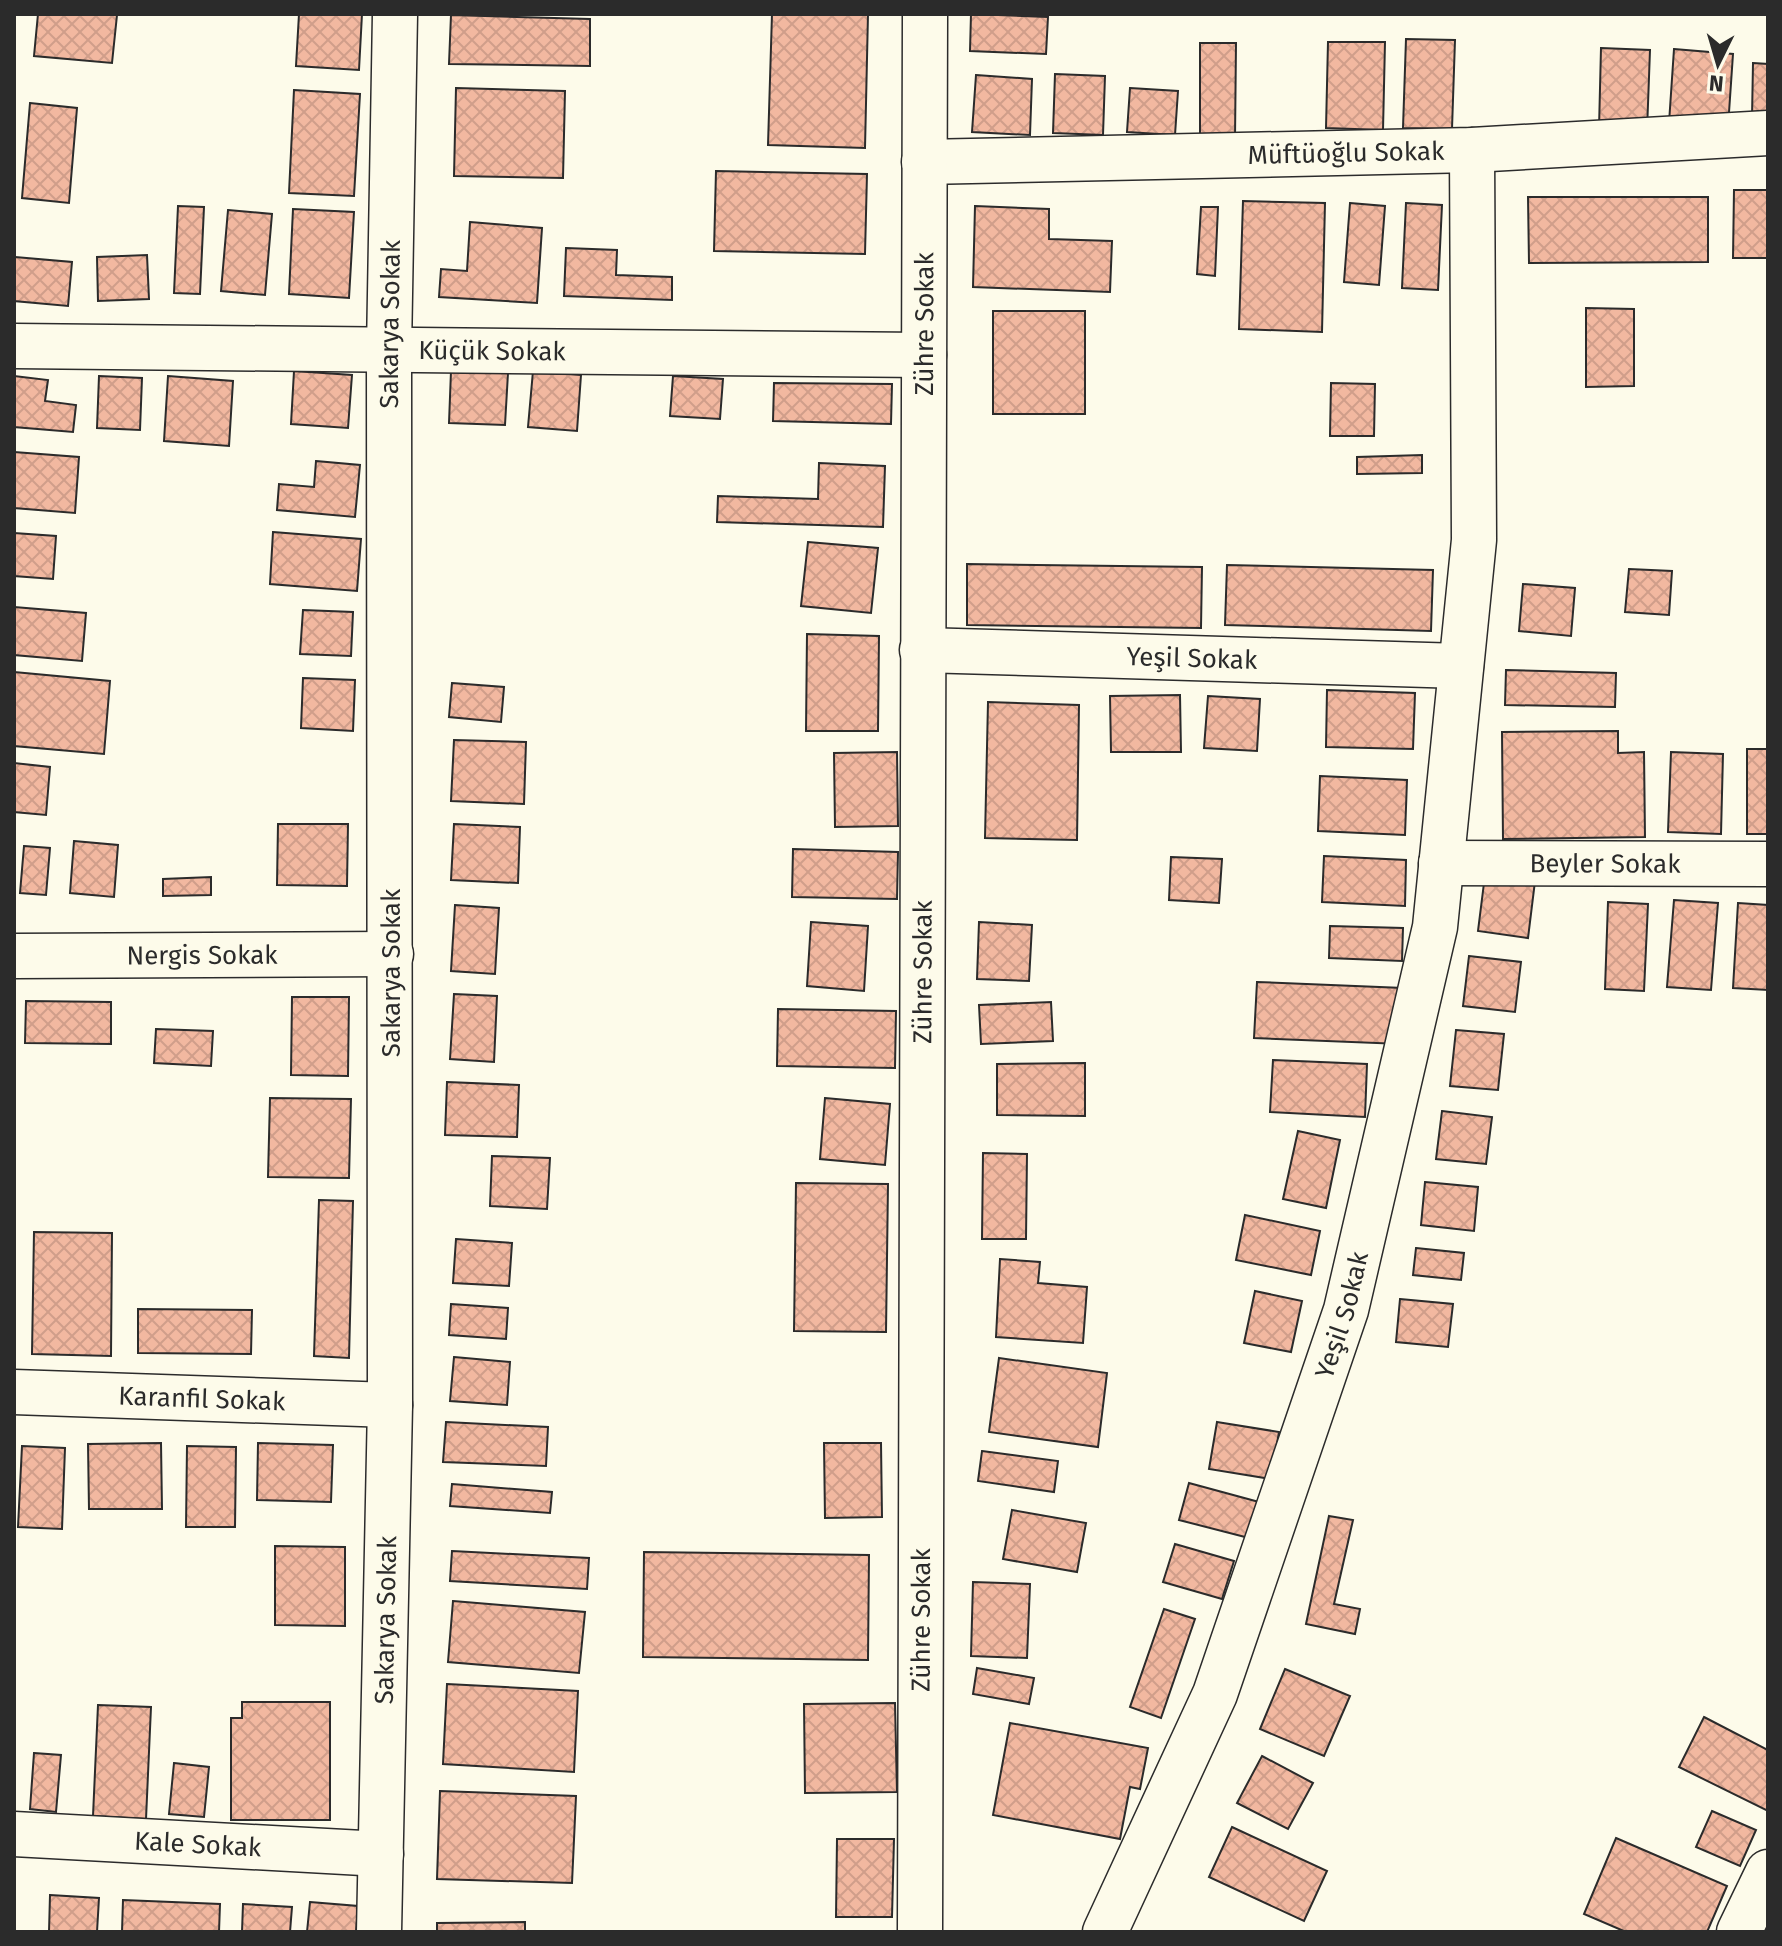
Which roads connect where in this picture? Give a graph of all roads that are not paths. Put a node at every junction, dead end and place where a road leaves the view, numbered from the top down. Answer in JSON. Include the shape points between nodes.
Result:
{"nodes":[{"id":1,"x":395,"y":14,"type":"edge"},
{"id":2,"x":925,"y":14,"type":"edge"},
{"id":3,"x":1768,"y":133,"type":"edge"},
{"id":4,"x":1472,"y":150,"type":"junction"},
{"id":5,"x":924,"y":162,"type":"junction"},
{"id":6,"x":14,"y":346,"type":"edge"},
{"id":7,"x":389,"y":350,"type":"junction"},
{"id":8,"x":924,"y":355,"type":"junction"},
{"id":9,"x":922,"y":650,"type":"junction"},
{"id":10,"x":1461,"y":666,"type":"junction"},
{"id":11,"x":1441,"y":863,"type":"junction"},
{"id":12,"x":1768,"y":864,"type":"edge"},
{"id":13,"x":391,"y":954,"type":"junction"},
{"id":14,"x":14,"y":956,"type":"edge"},
{"id":15,"x":14,"y":1392,"type":"edge"},
{"id":16,"x":390,"y":1405,"type":"junction"},
{"id":17,"x":14,"y":1834,"type":"edge"},
{"id":18,"x":381,"y":1854,"type":"junction"},
{"id":19,"x":1768,"y":1872,"type":"edge"},
{"id":20,"x":379,"y":1932,"type":"edge"},
{"id":21,"x":920,"y":1932,"type":"edge"},
{"id":22,"x":1105,"y":1932,"type":"edge"},
{"id":23,"x":1739,"y":1932,"type":"edge"}],
"edges":[{"from":1,"to":7,"type":"street","name":"Sakarya Sokak"},
{"from":2,"to":5,"type":"street","name":"Zühre Sokak"},
{"from":3,"to":4,"type":"street","name":"Müftüoğlu Sokak"},
{"from":4,"to":5,"type":"street","name":"Müftüoğlu Sokak"},
{"from":4,"to":10,"type":"street","name":"Yeşil Sokak","via":[[1474,540]]},
{"from":5,"to":8,"type":"street","name":"Zühre Sokak"},
{"from":6,"to":7,"type":"street","name":"Küçük Sokak"},
{"from":7,"to":8,"type":"street","name":"Küçük Sokak"},
{"from":7,"to":13,"type":"street","name":"Sakarya Sokak"},
{"from":8,"to":9,"type":"street","name":"Zühre Sokak"},
{"from":9,"to":10,"type":"street","name":"Yeşil Sokak"},
{"from":9,"to":21,"type":"street","name":"Zühre Sokak"},
{"from":10,"to":11,"type":"street","name":"Yeşil Sokak"},
{"from":11,"to":12,"type":"street","name":"Beyler Sokak"},
{"from":11,"to":22,"type":"street","name":"Yeşil Sokak","via":[[1435,927],[1346,1310],[1215,1694]]},
{"from":13,"to":14,"type":"street","name":"Nergis Sokak"},
{"from":13,"to":16,"type":"street","name":"Sakarya Sokak"},
{"from":15,"to":16,"type":"street","name":"Karanfil Sokak"},
{"from":16,"to":18,"type":"street","name":"Sakarya Sokak"},
{"from":17,"to":18,"type":"street","name":"Kale Sokak"},
{"from":18,"to":20,"type":"street","name":"Sakarya Sokak"},
{"from":19,"to":23,"type":"street"}]}
